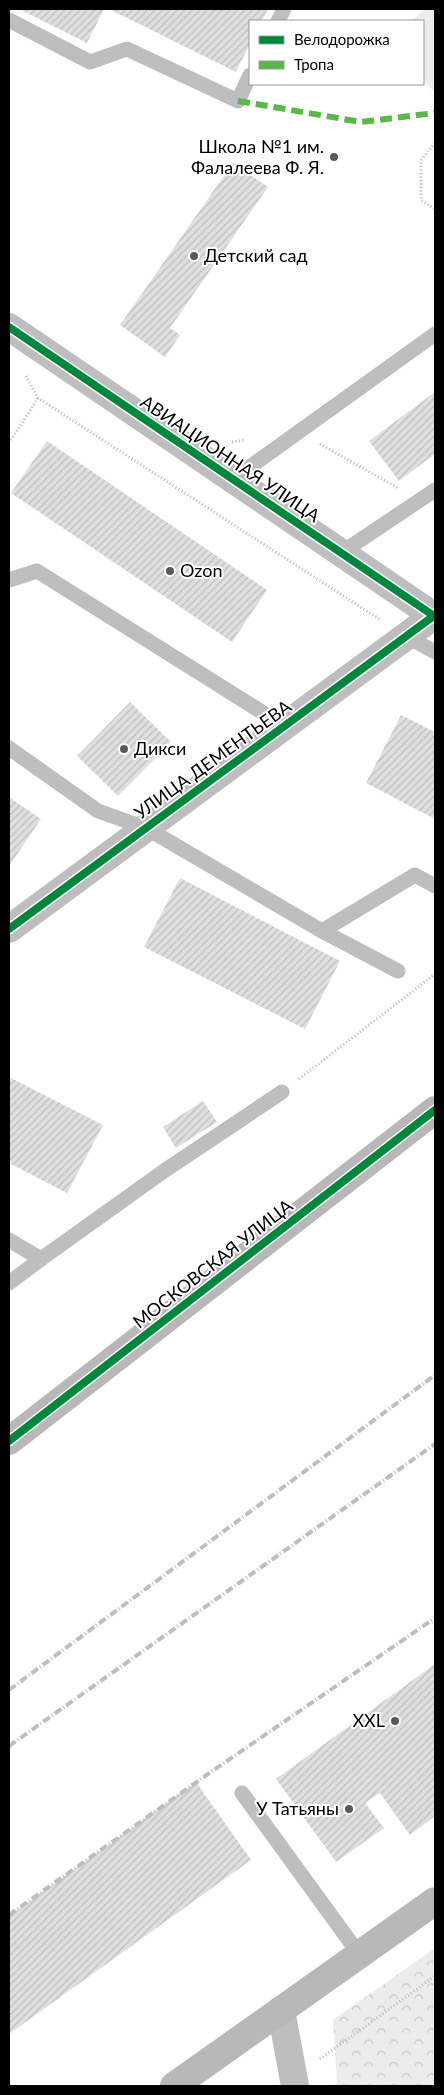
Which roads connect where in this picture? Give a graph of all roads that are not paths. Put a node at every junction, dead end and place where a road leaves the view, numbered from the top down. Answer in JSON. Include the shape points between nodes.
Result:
{"nodes":[{"id":1,"x":9,"y":20,"type":"edge"},
{"id":2,"x":249,"y":78,"type":"edge"},
{"id":3,"x":9,"y":327,"type":"edge"},
{"id":4,"x":435,"y":334,"type":"edge"},
{"id":5,"x":233,"y":479,"type":"junction"},
{"id":6,"x":435,"y":490,"type":"edge"},
{"id":7,"x":341,"y":552,"type":"junction"},
{"id":8,"x":9,"y":580,"type":"edge"},
{"id":9,"x":435,"y":616,"type":"edge"},
{"id":10,"x":406,"y":636,"type":"junction"},
{"id":11,"x":435,"y":652,"type":"edge"},
{"id":12,"x":284,"y":726,"type":"junction"},
{"id":13,"x":9,"y":748,"type":"edge"},
{"id":14,"x":146,"y":828,"type":"junction"},
{"id":15,"x":435,"y":886,"type":"edge"},
{"id":16,"x":9,"y":929,"type":"edge"},
{"id":17,"x":322,"y":931,"type":"junction"},
{"id":18,"x":398,"y":971,"type":"dead end"},
{"id":19,"x":282,"y":1092,"type":"road end"},
{"id":20,"x":435,"y":1110,"type":"edge"},
{"id":21,"x":9,"y":1240,"type":"edge"},
{"id":22,"x":41,"y":1259,"type":"junction"},
{"id":23,"x":9,"y":1283,"type":"edge"},
{"id":24,"x":9,"y":1441,"type":"edge"},
{"id":25,"x":242,"y":1793,"type":"dead end"},
{"id":26,"x":435,"y":1901,"type":"edge"},
{"id":27,"x":359,"y":1954,"type":"junction"},
{"id":28,"x":281,"y":2010,"type":"junction"},
{"id":29,"x":294,"y":2082,"type":"edge"},
{"id":30,"x":174,"y":2086,"type":"edge"}],
"edges":[{"from":1,"to":2,"type":"lane","via":[[90,62],[128,49],[238,101]]},
{"from":3,"to":5,"type":"street","name":"АВИАЦИОННАЯ УЛИЦА"},
{"from":4,"to":5,"type":"lane"},
{"from":5,"to":7,"type":"street","name":"АВИАЦИОННАЯ УЛИЦА"},
{"from":6,"to":7,"type":"lane"},
{"from":7,"to":9,"type":"street","name":"АВИАЦИОННАЯ УЛИЦА"},
{"from":8,"to":12,"type":"lane","via":[[37,571]]},
{"from":9,"to":10,"type":"street","name":"УЛИЦА ДЕМЕНТЬЕВА"},
{"from":10,"to":11,"type":"lane"},
{"from":10,"to":12,"type":"street","name":"УЛИЦА ДЕМЕНТЬЕВА"},
{"from":12,"to":14,"type":"street","name":"УЛИЦА ДЕМЕНТЬЕВА"},
{"from":13,"to":14,"type":"lane","via":[[98,811]]},
{"from":14,"to":16,"type":"street","name":"УЛИЦА ДЕМЕНТЬЕВА"},
{"from":14,"to":17,"type":"lane"},
{"from":15,"to":17,"type":"lane","via":[[415,875]]},
{"from":17,"to":18,"type":"lane"},
{"from":19,"to":22,"type":"lane"},
{"from":20,"to":24,"type":"street","name":"МОСКОВСКАЯ УЛИЦА"},
{"from":21,"to":22,"type":"lane"},
{"from":22,"to":23,"type":"lane"},
{"from":25,"to":27,"type":"lane"},
{"from":26,"to":27,"type":"street"},
{"from":27,"to":28,"type":"street"},
{"from":28,"to":29,"type":"street"},
{"from":28,"to":30,"type":"street"}]}
